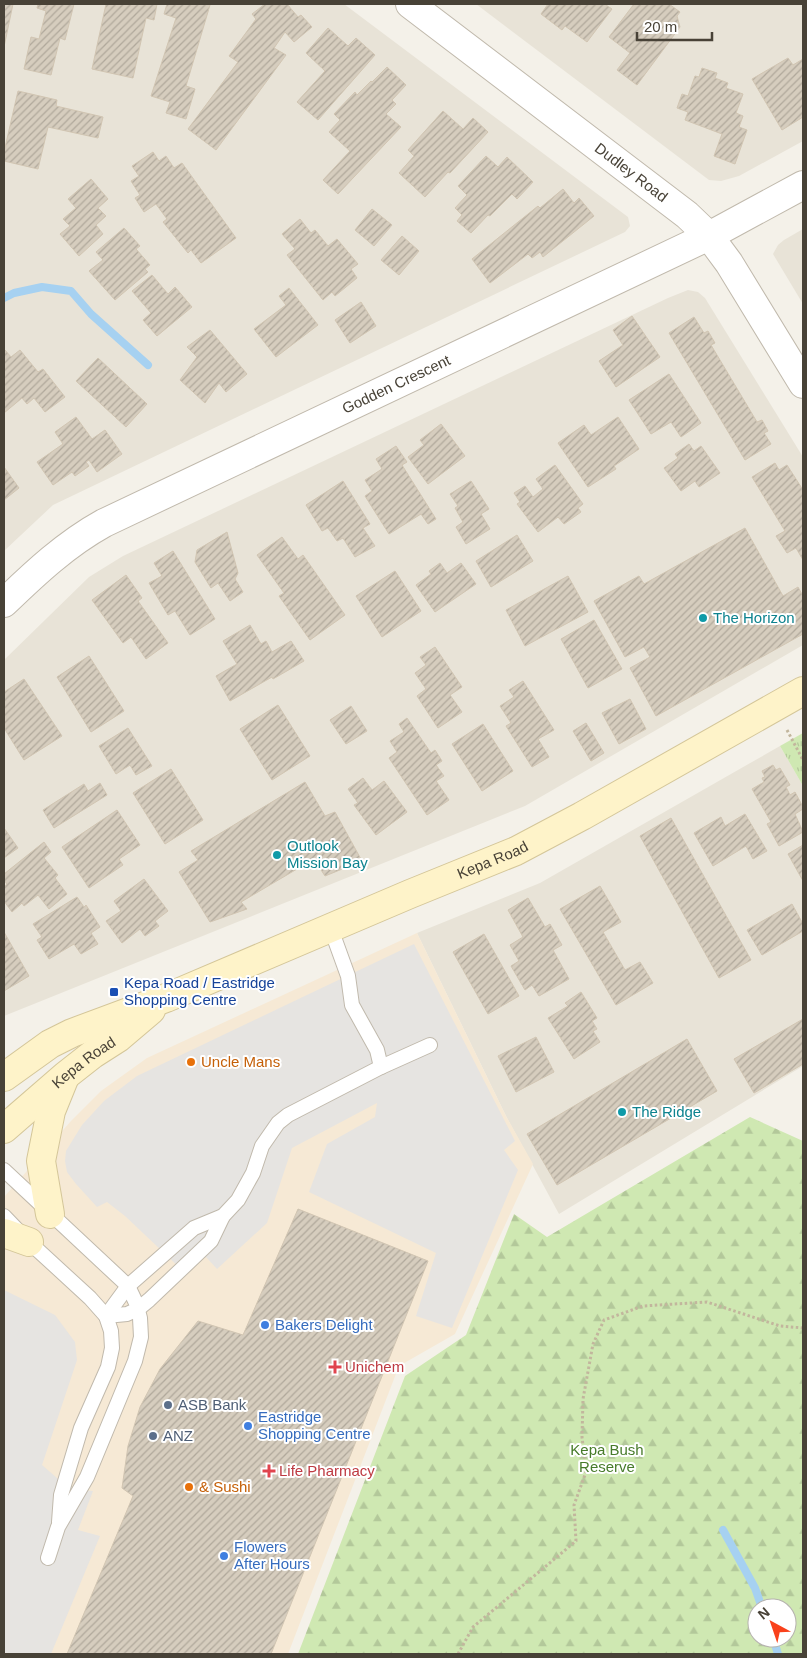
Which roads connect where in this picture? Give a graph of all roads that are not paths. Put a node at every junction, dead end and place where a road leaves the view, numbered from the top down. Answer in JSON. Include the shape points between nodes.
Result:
{"nodes":[{"id":1,"x":410,"y":4,"type":"edge"},
{"id":2,"x":803,"y":185,"type":"edge"},
{"id":3,"x":709,"y":236,"type":"junction"},
{"id":4,"x":803,"y":384,"type":"edge"},
{"id":5,"x":4,"y":604,"type":"edge"},
{"id":6,"x":803,"y":691,"type":"edge"},
{"id":7,"x":332,"y":928,"type":"junction"},
{"id":8,"x":166,"y":998,"type":"junction"},
{"id":9,"x":430,"y":1045,"type":"dead end"},
{"id":10,"x":381,"y":1067,"type":"junction"},
{"id":11,"x":9,"y":1068,"type":"edge"},
{"id":12,"x":65,"y":1076,"type":"junction"},
{"id":13,"x":4,"y":1129,"type":"edge"},
{"id":14,"x":4,"y":1170,"type":"edge"},
{"id":15,"x":50,"y":1214,"type":"junction"},
{"id":16,"x":4,"y":1216,"type":"edge"},
{"id":17,"x":223,"y":1216,"type":"junction"},
{"id":18,"x":16,"y":1238,"type":"edge"},
{"id":19,"x":128,"y":1286,"type":"junction"},
{"id":20,"x":138,"y":1309,"type":"junction"},
{"id":21,"x":106,"y":1316,"type":"junction"},
{"id":22,"x":58,"y":1527,"type":"junction"},
{"id":23,"x":48,"y":1558,"type":"dead end"}],
"edges":[{"from":1,"to":3,"type":"street","name":"Dudley Road","via":[[687,215]]},
{"from":2,"to":3,"type":"street","name":"Godden Crescent"},
{"from":3,"to":4,"type":"street","name":"Dudley Road"},
{"from":3,"to":5,"type":"street","name":"Godden Crescent","via":[[104,523],[73,542]]},
{"from":6,"to":7,"type":"main road","name":"Kepa Road","via":[[516,851]]},
{"from":7,"to":8,"type":"main road","name":"Kepa Road"},
{"from":7,"to":10,"type":"lane","via":[[348,976],[352,1005],[377,1050]]},
{"from":8,"to":11,"type":"main road","name":"Kepa Road","via":[[72,1033]]},
{"from":8,"to":12,"type":"main road","name":"Kepa Road"},
{"from":9,"to":10,"type":"lane"},
{"from":10,"to":17,"type":"lane","via":[[278,1123],[262,1146],[246,1187]]},
{"from":12,"to":13,"type":"main road","name":"Kepa Road"},
{"from":12,"to":15,"type":"main road","via":[[51,1111],[41,1161]]},
{"from":14,"to":15,"type":"lane"},
{"from":15,"to":19,"type":"lane"},
{"from":16,"to":18,"type":"lane"},
{"from":17,"to":19,"type":"lane","via":[[194,1228]]},
{"from":17,"to":20,"type":"lane","via":[[211,1242]]},
{"from":18,"to":21,"type":"lane","via":[[90,1298]]},
{"from":19,"to":20,"type":"lane"},
{"from":19,"to":21,"type":"lane"},
{"from":20,"to":21,"type":"lane","via":[[127,1314]]},
{"from":20,"to":22,"type":"lane","via":[[141,1337],[135,1361],[87,1477]]},
{"from":21,"to":22,"type":"lane","via":[[112,1348],[108,1367],[82,1428],[62,1495]]},
{"from":22,"to":23,"type":"lane"}]}
